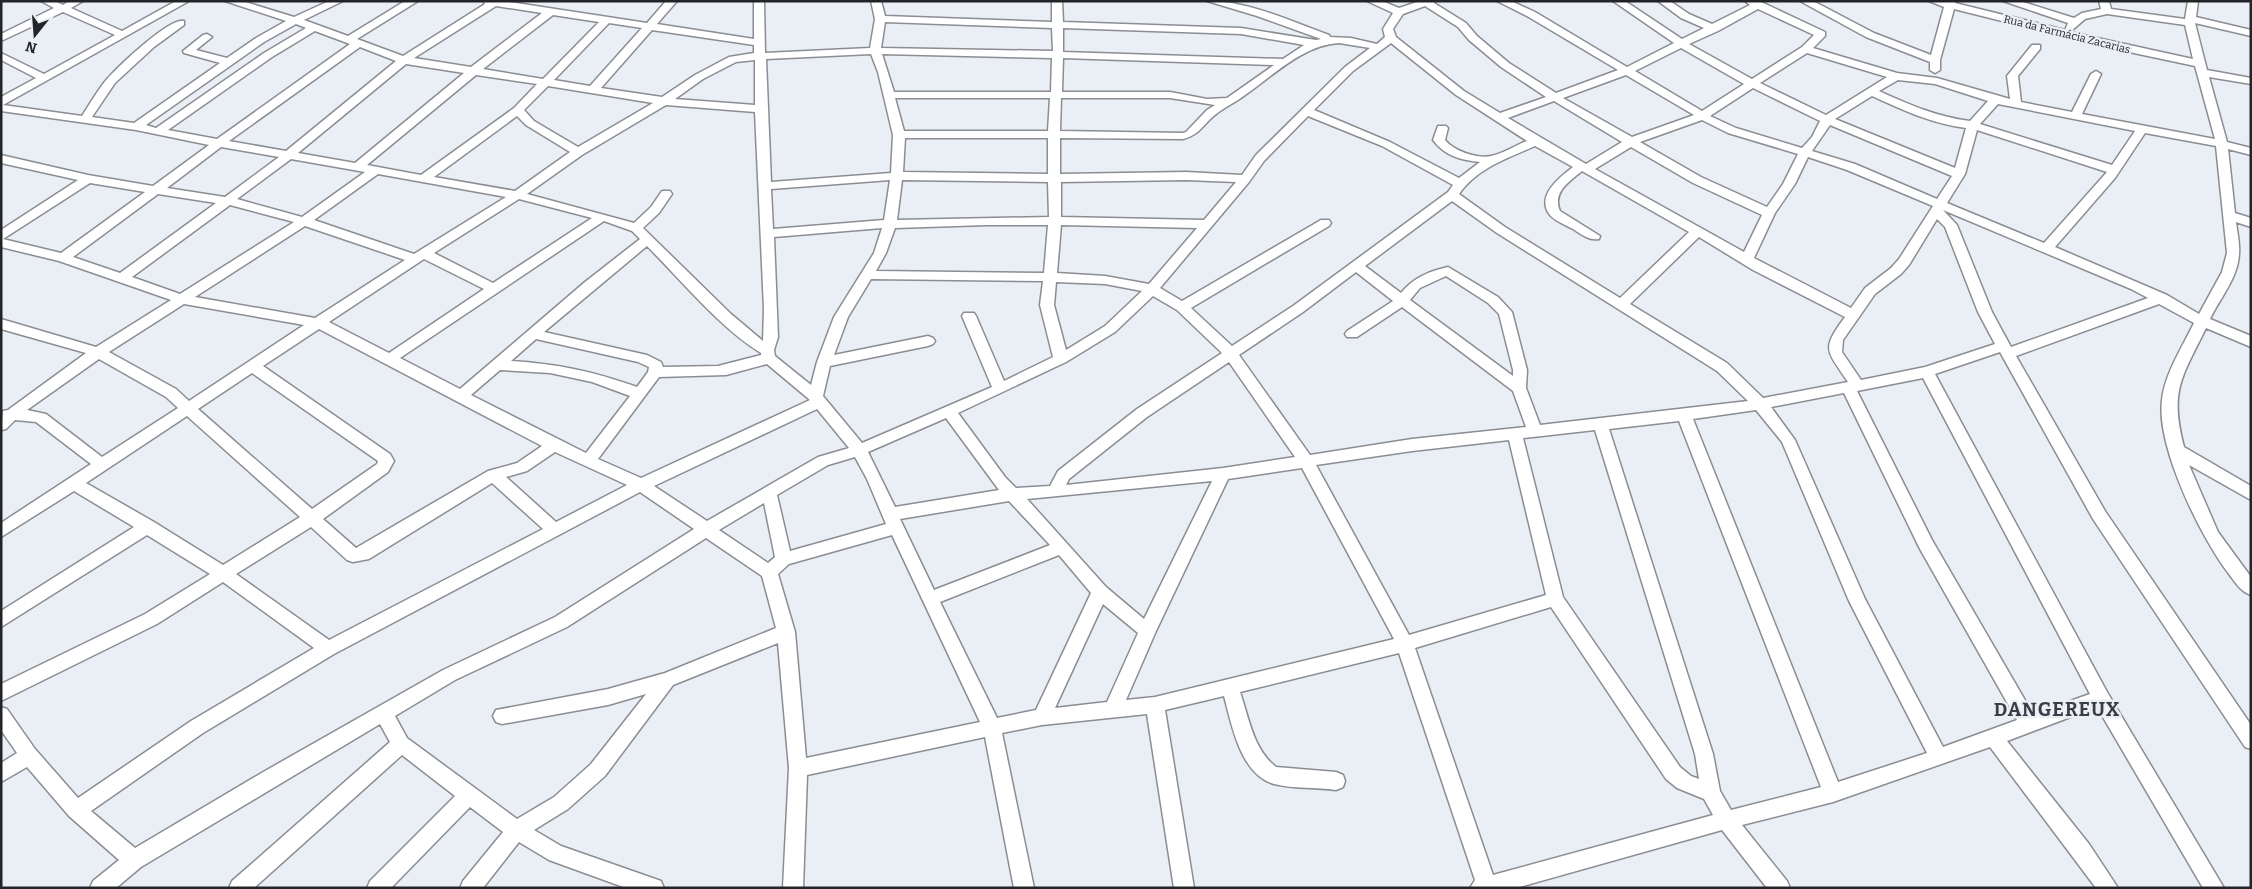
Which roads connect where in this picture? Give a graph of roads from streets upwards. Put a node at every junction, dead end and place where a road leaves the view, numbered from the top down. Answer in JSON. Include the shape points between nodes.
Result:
{"nodes":[{"id":1,"x":46,"y":1,"type":"edge"},
{"id":2,"x":78,"y":1,"type":"edge"},
{"id":3,"x":184,"y":1,"type":"edge"},
{"id":4,"x":230,"y":1,"type":"edge"},
{"id":5,"x":338,"y":1,"type":"edge"},
{"id":6,"x":412,"y":1,"type":"edge"},
{"id":7,"x":483,"y":1,"type":"edge"},
{"id":8,"x":672,"y":1,"type":"edge"},
{"id":9,"x":759,"y":1,"type":"edge"},
{"id":10,"x":876,"y":1,"type":"edge"},
{"id":11,"x":1057,"y":1,"type":"edge"},
{"id":12,"x":1212,"y":1,"type":"edge"},
{"id":13,"x":1372,"y":1,"type":"edge"},
{"id":14,"x":1502,"y":1,"type":"edge"},
{"id":15,"x":1618,"y":1,"type":"edge"},
{"id":16,"x":1662,"y":1,"type":"edge"},
{"id":17,"x":1805,"y":1,"type":"edge"},
{"id":18,"x":1934,"y":1,"type":"edge"},
{"id":19,"x":496,"y":2,"type":"edge"},
{"id":20,"x":1428,"y":2,"type":"edge"},
{"id":21,"x":2016,"y":2,"type":"edge"},
{"id":22,"x":2195,"y":2,"type":"edge"},
{"id":23,"x":1754,"y":3,"type":"edge"},
{"id":24,"x":1950,"y":3,"type":"edge"},
{"id":25,"x":2106,"y":6,"type":"edge"},
{"id":26,"x":64,"y":8,"type":"junction"},
{"id":27,"x":551,"y":11,"type":"junction"},
{"id":28,"x":1399,"y":12,"type":"junction"},
{"id":29,"x":880,"y":19,"type":"junction"},
{"id":30,"x":295,"y":20,"type":"junction"},
{"id":31,"x":607,"y":20,"type":"junction"},
{"id":32,"x":2074,"y":21,"type":"junction"},
{"id":33,"x":2191,"y":21,"type":"junction"},
{"id":34,"x":180,"y":23,"type":"dead end"},
{"id":35,"x":1057,"y":24,"type":"junction"},
{"id":36,"x":314,"y":27,"type":"junction"},
{"id":37,"x":650,"y":27,"type":"junction"},
{"id":38,"x":1714,"y":29,"type":"junction"},
{"id":39,"x":2251,"y":33,"type":"edge"},
{"id":40,"x":121,"y":34,"type":"junction"},
{"id":41,"x":2066,"y":34,"type":"junction"},
{"id":42,"x":207,"y":37,"type":"dead end"},
{"id":43,"x":1,"y":38,"type":"edge"},
{"id":44,"x":1391,"y":38,"type":"junction"},
{"id":45,"x":1331,"y":39,"type":"junction"},
{"id":46,"x":354,"y":41,"type":"junction"},
{"id":47,"x":1314,"y":43,"type":"junction"},
{"id":48,"x":1682,"y":45,"type":"junction"},
{"id":49,"x":1377,"y":47,"type":"junction"},
{"id":50,"x":2036,"y":47,"type":"dead end"},
{"id":51,"x":1806,"y":49,"type":"junction"},
{"id":52,"x":759,"y":50,"type":"junction"},
{"id":53,"x":875,"y":51,"type":"junction"},
{"id":54,"x":1,"y":56,"type":"edge"},
{"id":55,"x":1058,"y":56,"type":"junction"},
{"id":56,"x":404,"y":60,"type":"junction"},
{"id":57,"x":1935,"y":60,"type":"junction"},
{"id":58,"x":228,"y":62,"type":"junction"},
{"id":59,"x":1285,"y":62,"type":"junction"},
{"id":60,"x":2202,"y":69,"type":"junction"},
{"id":61,"x":472,"y":72,"type":"junction"},
{"id":62,"x":1627,"y":72,"type":"junction"},
{"id":63,"x":2096,"y":74,"type":"dead end"},
{"id":64,"x":1896,"y":76,"type":"junction"},
{"id":65,"x":43,"y":78,"type":"junction"},
{"id":66,"x":1937,"y":81,"type":"junction"},
{"id":67,"x":2251,"y":81,"type":"edge"},
{"id":68,"x":544,"y":83,"type":"junction"},
{"id":69,"x":1753,"y":83,"type":"junction"},
{"id":70,"x":592,"y":91,"type":"junction"},
{"id":71,"x":1870,"y":91,"type":"junction"},
{"id":72,"x":1057,"y":94,"type":"junction"},
{"id":73,"x":889,"y":95,"type":"junction"},
{"id":74,"x":1554,"y":97,"type":"junction"},
{"id":75,"x":1995,"y":100,"type":"junction"},
{"id":76,"x":664,"y":101,"type":"junction"},
{"id":77,"x":1230,"y":101,"type":"junction"},
{"id":78,"x":1,"y":102,"type":"edge"},
{"id":79,"x":2016,"y":103,"type":"junction"},
{"id":80,"x":1,"y":108,"type":"edge"},
{"id":81,"x":761,"y":109,"type":"junction"},
{"id":82,"x":518,"y":110,"type":"junction"},
{"id":83,"x":1308,"y":112,"type":"junction"},
{"id":84,"x":2076,"y":114,"type":"junction"},
{"id":85,"x":1500,"y":117,"type":"junction"},
{"id":86,"x":1700,"y":117,"type":"junction"},
{"id":87,"x":1827,"y":119,"type":"junction"},
{"id":88,"x":85,"y":120,"type":"junction"},
{"id":89,"x":1973,"y":125,"type":"junction"},
{"id":90,"x":136,"y":127,"type":"junction"},
{"id":91,"x":1442,"y":128,"type":"dead end"},
{"id":92,"x":2142,"y":128,"type":"junction"},
{"id":93,"x":158,"y":131,"type":"junction"},
{"id":94,"x":1054,"y":134,"type":"junction"},
{"id":95,"x":899,"y":135,"type":"junction"},
{"id":96,"x":1536,"y":141,"type":"junction"},
{"id":97,"x":1630,"y":142,"type":"junction"},
{"id":98,"x":218,"y":143,"type":"junction"},
{"id":99,"x":2222,"y":144,"type":"junction"},
{"id":100,"x":578,"y":152,"type":"junction"},
{"id":101,"x":1805,"y":152,"type":"junction"},
{"id":102,"x":2251,"y":152,"type":"edge"},
{"id":103,"x":288,"y":156,"type":"junction"},
{"id":104,"x":1465,"y":156,"type":"junction"},
{"id":105,"x":1,"y":159,"type":"edge"},
{"id":106,"x":1493,"y":160,"type":"junction"},
{"id":107,"x":358,"y":167,"type":"junction"},
{"id":108,"x":1584,"y":168,"type":"junction"},
{"id":109,"x":1478,"y":170,"type":"junction"},
{"id":110,"x":2114,"y":170,"type":"junction"},
{"id":111,"x":375,"y":171,"type":"junction"},
{"id":112,"x":1959,"y":174,"type":"junction"},
{"id":113,"x":897,"y":176,"type":"junction"},
{"id":114,"x":1054,"y":178,"type":"junction"},
{"id":115,"x":88,"y":179,"type":"junction"},
{"id":116,"x":423,"y":179,"type":"junction"},
{"id":117,"x":1245,"y":179,"type":"junction"},
{"id":118,"x":765,"y":186,"type":"junction"},
{"id":119,"x":1455,"y":189,"type":"junction"},
{"id":120,"x":156,"y":190,"type":"junction"},
{"id":121,"x":666,"y":194,"type":"dead end"},
{"id":122,"x":517,"y":195,"type":"junction"},
{"id":123,"x":229,"y":201,"type":"junction"},
{"id":124,"x":1939,"y":208,"type":"junction"},
{"id":125,"x":1769,"y":213,"type":"junction"},
{"id":126,"x":2230,"y":215,"type":"junction"},
{"id":127,"x":602,"y":217,"type":"junction"},
{"id":128,"x":1055,"y":220,"type":"junction"},
{"id":129,"x":303,"y":222,"type":"junction"},
{"id":130,"x":890,"y":222,"type":"junction"},
{"id":131,"x":2251,"y":223,"type":"edge"},
{"id":132,"x":1207,"y":224,"type":"junction"},
{"id":133,"x":1325,"y":224,"type":"dead end"},
{"id":134,"x":636,"y":228,"type":"junction"},
{"id":135,"x":1697,"y":232,"type":"junction"},
{"id":136,"x":767,"y":234,"type":"junction"},
{"id":137,"x":1,"y":236,"type":"edge"},
{"id":138,"x":1594,"y":236,"type":"dead end"},
{"id":139,"x":648,"y":239,"type":"junction"},
{"id":140,"x":1,"y":243,"type":"edge"},
{"id":141,"x":2047,"y":248,"type":"junction"},
{"id":142,"x":420,"y":257,"type":"junction"},
{"id":143,"x":63,"y":258,"type":"junction"},
{"id":144,"x":1747,"y":259,"type":"junction"},
{"id":145,"x":1356,"y":266,"type":"junction"},
{"id":146,"x":867,"y":275,"type":"junction"},
{"id":147,"x":1050,"y":277,"type":"junction"},
{"id":148,"x":122,"y":278,"type":"junction"},
{"id":149,"x":494,"y":289,"type":"junction"},
{"id":150,"x":1152,"y":290,"type":"junction"},
{"id":151,"x":2162,"y":298,"type":"junction"},
{"id":152,"x":182,"y":299,"type":"junction"},
{"id":153,"x":1402,"y":301,"type":"junction"},
{"id":154,"x":1622,"y":304,"type":"junction"},
{"id":155,"x":1182,"y":307,"type":"junction"},
{"id":156,"x":1853,"y":314,"type":"junction"},
{"id":157,"x":969,"y":316,"type":"dead end"},
{"id":158,"x":2202,"y":320,"type":"junction"},
{"id":159,"x":318,"y":323,"type":"junction"},
{"id":160,"x":1,"y":324,"type":"edge"},
{"id":161,"x":533,"y":334,"type":"junction"},
{"id":162,"x":1352,"y":334,"type":"dead end"},
{"id":163,"x":928,"y":341,"type":"dead end"},
{"id":164,"x":2251,"y":342,"type":"edge"},
{"id":165,"x":2006,"y":350,"type":"junction"},
{"id":166,"x":98,"y":352,"type":"junction"},
{"id":167,"x":768,"y":354,"type":"junction"},
{"id":168,"x":1230,"y":354,"type":"junction"},
{"id":169,"x":389,"y":359,"type":"junction"},
{"id":170,"x":1061,"y":359,"type":"junction"},
{"id":171,"x":824,"y":362,"type":"junction"},
{"id":172,"x":500,"y":365,"type":"junction"},
{"id":173,"x":253,"y":366,"type":"junction"},
{"id":174,"x":1927,"y":372,"type":"junction"},
{"id":175,"x":655,"y":373,"type":"junction"},
{"id":176,"x":1852,"y":386,"type":"junction"},
{"id":177,"x":1519,"y":388,"type":"junction"},
{"id":178,"x":1000,"y":389,"type":"junction"},
{"id":179,"x":638,"y":393,"type":"junction"},
{"id":180,"x":460,"y":397,"type":"junction"},
{"id":181,"x":818,"y":399,"type":"junction"},
{"id":182,"x":1760,"y":404,"type":"junction"},
{"id":183,"x":188,"y":409,"type":"junction"},
{"id":184,"x":948,"y":411,"type":"junction"},
{"id":185,"x":8,"y":414,"type":"edge"},
{"id":186,"x":1684,"y":415,"type":"junction"},
{"id":187,"x":1600,"y":424,"type":"junction"},
{"id":188,"x":1,"y":425,"type":"edge"},
{"id":189,"x":1535,"y":432,"type":"junction"},
{"id":190,"x":1515,"y":435,"type":"junction"},
{"id":191,"x":554,"y":445,"type":"junction"},
{"id":192,"x":859,"y":450,"type":"junction"},
{"id":193,"x":2176,"y":450,"type":"junction"},
{"id":194,"x":588,"y":461,"type":"junction"},
{"id":195,"x":1307,"y":462,"type":"junction"},
{"id":196,"x":102,"y":464,"type":"junction"},
{"id":197,"x":1223,"y":474,"type":"junction"},
{"id":198,"x":493,"y":475,"type":"junction"},
{"id":199,"x":74,"y":483,"type":"junction"},
{"id":200,"x":641,"y":486,"type":"junction"},
{"id":201,"x":1055,"y":492,"type":"junction"},
{"id":202,"x":769,"y":493,"type":"junction"},
{"id":203,"x":1012,"y":494,"type":"junction"},
{"id":204,"x":2251,"y":494,"type":"edge"},
{"id":205,"x":312,"y":518,"type":"junction"},
{"id":206,"x":893,"y":521,"type":"junction"},
{"id":207,"x":148,"y":526,"type":"junction"},
{"id":208,"x":707,"y":529,"type":"junction"},
{"id":209,"x":554,"y":530,"type":"junction"},
{"id":210,"x":1,"y":531,"type":"edge"},
{"id":211,"x":1062,"y":547,"type":"junction"},
{"id":212,"x":784,"y":559,"type":"junction"},
{"id":213,"x":769,"y":572,"type":"junction"},
{"id":214,"x":224,"y":574,"type":"junction"},
{"id":215,"x":2251,"y":588,"type":"edge"},
{"id":216,"x":1100,"y":592,"type":"junction"},
{"id":217,"x":930,"y":599,"type":"junction"},
{"id":218,"x":1555,"y":599,"type":"junction"},
{"id":219,"x":1,"y":620,"type":"edge"},
{"id":220,"x":1147,"y":631,"type":"junction"},
{"id":221,"x":786,"y":632,"type":"junction"},
{"id":222,"x":1405,"y":644,"type":"junction"},
{"id":223,"x":328,"y":649,"type":"junction"},
{"id":224,"x":667,"y":680,"type":"junction"},
{"id":225,"x":1230,"y":687,"type":"junction"},
{"id":226,"x":1,"y":693,"type":"edge"},
{"id":227,"x":2101,"y":698,"type":"junction"},
{"id":228,"x":1155,"y":705,"type":"junction"},
{"id":229,"x":1113,"y":709,"type":"junction"},
{"id":230,"x":384,"y":714,"type":"junction"},
{"id":231,"x":1,"y":715,"type":"edge"},
{"id":232,"x":502,"y":716,"type":"dead end"},
{"id":233,"x":1042,"y":717,"type":"junction"},
{"id":234,"x":2029,"y":723,"type":"junction"},
{"id":235,"x":992,"y":728,"type":"junction"},
{"id":236,"x":1994,"y":738,"type":"junction"},
{"id":237,"x":2251,"y":741,"type":"edge"},
{"id":238,"x":401,"y":744,"type":"junction"},
{"id":239,"x":29,"y":755,"type":"junction"},
{"id":240,"x":1938,"y":756,"type":"junction"},
{"id":241,"x":798,"y":768,"type":"junction"},
{"id":242,"x":1,"y":774,"type":"edge"},
{"id":243,"x":1336,"y":780,"type":"dead end"},
{"id":244,"x":1711,"y":793,"type":"junction"},
{"id":245,"x":1833,"y":793,"type":"junction"},
{"id":246,"x":468,"y":796,"type":"junction"},
{"id":247,"x":76,"y":810,"type":"junction"},
{"id":248,"x":1726,"y":820,"type":"junction"},
{"id":249,"x":516,"y":830,"type":"junction"},
{"id":250,"x":134,"y":860,"type":"junction"},
{"id":251,"x":1485,"y":887,"type":"edge"},
{"id":252,"x":100,"y":888,"type":"edge"},
{"id":253,"x":239,"y":888,"type":"edge"},
{"id":254,"x":377,"y":888,"type":"edge"},
{"id":255,"x":470,"y":888,"type":"edge"},
{"id":256,"x":654,"y":888,"type":"edge"},
{"id":257,"x":793,"y":888,"type":"edge"},
{"id":258,"x":1024,"y":888,"type":"edge"},
{"id":259,"x":1184,"y":888,"type":"edge"},
{"id":260,"x":1780,"y":888,"type":"edge"},
{"id":261,"x":2108,"y":888,"type":"edge"},
{"id":262,"x":2214,"y":888,"type":"edge"}],
"edges":[{"from":1,"to":26,"type":"street"},
{"from":2,"to":26,"type":"street"},
{"from":3,"to":40,"type":"street"},
{"from":4,"to":30,"type":"street"},
{"from":5,"to":30,"type":"street"},
{"from":6,"to":46,"type":"street"},
{"from":7,"to":19,"type":"street"},
{"from":8,"to":37,"type":"street"},
{"from":9,"to":52,"type":"street"},
{"from":10,"to":29,"type":"street"},
{"from":11,"to":35,"type":"street"},
{"from":12,"to":45,"type":"street","via":[[1261,14]]},
{"from":13,"to":28,"type":"street"},
{"from":14,"to":62,"type":"street","via":[[1531,14]]},
{"from":15,"to":48,"type":"street"},
{"from":16,"to":38,"type":"street"},
{"from":17,"to":57,"type":"street","via":[[1870,35]]},
{"from":18,"to":24,"type":"street","name":"Rua da Farmácia Zacarias"},
{"from":19,"to":27,"type":"street"},
{"from":19,"to":56,"type":"street"},
{"from":20,"to":28,"type":"street"},
{"from":20,"to":74,"type":"street","via":[[1462,25],[1505,65]]},
{"from":21,"to":32,"type":"street"},
{"from":22,"to":33,"type":"street"},
{"from":23,"to":38,"type":"street"},
{"from":23,"to":51,"type":"street","via":[[1822,34]]},
{"from":24,"to":41,"type":"street","name":"Rua da Farmácia Zacarias"},
{"from":24,"to":57,"type":"street"},
{"from":25,"to":32,"type":"street"},
{"from":25,"to":33,"type":"street"},
{"from":26,"to":40,"type":"street"},
{"from":26,"to":43,"type":"street"},
{"from":27,"to":31,"type":"street","via":[[575,11]]},
{"from":27,"to":61,"type":"street"},
{"from":28,"to":44,"type":"street","via":[[1388,29]]},
{"from":29,"to":35,"type":"street"},
{"from":29,"to":53,"type":"street"},
{"from":30,"to":36,"type":"street"},
{"from":30,"to":58,"type":"street"},
{"from":31,"to":37,"type":"street"},
{"from":31,"to":68,"type":"street"},
{"from":32,"to":41,"type":"street"},
{"from":33,"to":39,"type":"street"},
{"from":33,"to":60,"type":"street"},
{"from":34,"to":88,"type":"street","via":[[111,81]]},
{"from":35,"to":47,"type":"street","via":[[1241,31]]},
{"from":35,"to":55,"type":"street"},
{"from":36,"to":46,"type":"street"},
{"from":36,"to":93,"type":"street"},
{"from":37,"to":52,"type":"street"},
{"from":37,"to":70,"type":"street"},
{"from":38,"to":48,"type":"street"},
{"from":40,"to":65,"type":"street"},
{"from":41,"to":60,"type":"street","name":"Rua da Farmácia Zacarias"},
{"from":42,"to":58,"type":"street","via":[[188,51]]},
{"from":44,"to":49,"type":"street"},
{"from":44,"to":85,"type":"street","via":[[1460,93]]},
{"from":45,"to":47,"type":"street"},
{"from":45,"to":49,"type":"street"},
{"from":46,"to":56,"type":"street"},
{"from":46,"to":98,"type":"street"},
{"from":47,"to":59,"type":"street"},
{"from":48,"to":62,"type":"street"},
{"from":48,"to":69,"type":"street"},
{"from":49,"to":83,"type":"street","via":[[1349,69]]},
{"from":50,"to":79,"type":"street","via":[[2012,76]]},
{"from":51,"to":64,"type":"street"},
{"from":51,"to":69,"type":"street"},
{"from":52,"to":53,"type":"street"},
{"from":52,"to":76,"type":"street","via":[[699,77]]},
{"from":52,"to":81,"type":"street"},
{"from":53,"to":55,"type":"street"},
{"from":53,"to":73,"type":"street"},
{"from":54,"to":65,"type":"street"},
{"from":55,"to":59,"type":"street"},
{"from":55,"to":72,"type":"street"},
{"from":56,"to":61,"type":"street"},
{"from":56,"to":103,"type":"street"},
{"from":57,"to":66,"type":"street"},
{"from":58,"to":90,"type":"street"},
{"from":59,"to":77,"type":"street"},
{"from":60,"to":67,"type":"street","name":"Rua da Farmácia Zacarias"},
{"from":60,"to":99,"type":"street"},
{"from":61,"to":68,"type":"street"},
{"from":61,"to":107,"type":"street"},
{"from":62,"to":74,"type":"street"},
{"from":62,"to":86,"type":"street"},
{"from":63,"to":84,"type":"street"},
{"from":64,"to":66,"type":"street"},
{"from":64,"to":71,"type":"street"},
{"from":65,"to":78,"type":"street"},
{"from":66,"to":75,"type":"street"},
{"from":68,"to":70,"type":"street"},
{"from":68,"to":82,"type":"street"},
{"from":69,"to":86,"type":"street"},
{"from":69,"to":87,"type":"street"},
{"from":70,"to":76,"type":"street"},
{"from":71,"to":87,"type":"street"},
{"from":71,"to":89,"type":"street","via":[[1926,116]]},
{"from":72,"to":73,"type":"street"},
{"from":72,"to":77,"type":"street","via":[[1170,95],[1207,102]]},
{"from":72,"to":94,"type":"street"},
{"from":73,"to":95,"type":"street"},
{"from":74,"to":85,"type":"street"},
{"from":74,"to":97,"type":"street"},
{"from":75,"to":79,"type":"street"},
{"from":75,"to":89,"type":"street"},
{"from":76,"to":81,"type":"street"},
{"from":76,"to":100,"type":"street"},
{"from":77,"to":94,"type":"street","via":[[1211,112],[1190,134],[1183,136]]},
{"from":79,"to":84,"type":"street"},
{"from":80,"to":88,"type":"street"},
{"from":81,"to":118,"type":"street"},
{"from":82,"to":100,"type":"street","via":[[530,123]]},
{"from":82,"to":116,"type":"street"},
{"from":83,"to":117,"type":"street","via":[[1260,158]]},
{"from":83,"to":119,"type":"street","via":[[1386,144]]},
{"from":84,"to":92,"type":"street"},
{"from":85,"to":96,"type":"street"},
{"from":86,"to":97,"type":"street"},
{"from":86,"to":101,"type":"street","via":[[1730,131]]},
{"from":87,"to":101,"type":"street"},
{"from":87,"to":112,"type":"street"},
{"from":88,"to":90,"type":"street"},
{"from":89,"to":110,"type":"street"},
{"from":89,"to":112,"type":"street"},
{"from":90,"to":93,"type":"street"},
{"from":91,"to":104,"type":"street","via":[[1440,144]]},
{"from":92,"to":99,"type":"street"},
{"from":92,"to":110,"type":"street"},
{"from":93,"to":98,"type":"street"},
{"from":94,"to":95,"type":"street"},
{"from":94,"to":114,"type":"street"},
{"from":95,"to":113,"type":"street"},
{"from":96,"to":106,"type":"street"},
{"from":96,"to":108,"type":"street"},
{"from":97,"to":108,"type":"street"},
{"from":97,"to":125,"type":"street","via":[[1714,189]]},
{"from":98,"to":103,"type":"street"},
{"from":98,"to":120,"type":"street"},
{"from":99,"to":102,"type":"street"},
{"from":99,"to":126,"type":"street"},
{"from":100,"to":122,"type":"street"},
{"from":101,"to":124,"type":"street","via":[[1851,167]]},
{"from":101,"to":125,"type":"street"},
{"from":103,"to":107,"type":"street"},
{"from":103,"to":123,"type":"street"},
{"from":104,"to":106,"type":"street"},
{"from":104,"to":109,"type":"street"},
{"from":105,"to":115,"type":"street"},
{"from":106,"to":109,"type":"street"},
{"from":107,"to":111,"type":"street"},
{"from":108,"to":135,"type":"street"},
{"from":108,"to":138,"type":"street","via":[[1554,190],[1551,202],[1555,213]]},
{"from":109,"to":119,"type":"street"},
{"from":110,"to":141,"type":"street"},
{"from":111,"to":116,"type":"street"},
{"from":111,"to":129,"type":"street"},
{"from":112,"to":124,"type":"street"},
{"from":113,"to":114,"type":"street"},
{"from":113,"to":118,"type":"street"},
{"from":113,"to":130,"type":"street"},
{"from":114,"to":117,"type":"street","via":[[1186,176]]},
{"from":114,"to":128,"type":"street"},
{"from":115,"to":120,"type":"street"},
{"from":115,"to":137,"type":"street"},
{"from":116,"to":122,"type":"street"},
{"from":117,"to":132,"type":"street"},
{"from":118,"to":136,"type":"street"},
{"from":119,"to":145,"type":"street"},
{"from":119,"to":154,"type":"street","via":[[1501,230]]},
{"from":120,"to":123,"type":"street"},
{"from":120,"to":143,"type":"street"},
{"from":121,"to":134,"type":"street"},
{"from":122,"to":127,"type":"street"},
{"from":122,"to":142,"type":"street"},
{"from":123,"to":129,"type":"street"},
{"from":123,"to":148,"type":"street"},
{"from":124,"to":141,"type":"street"},
{"from":124,"to":156,"type":"street","via":[[1904,262],[1870,291]]},
{"from":124,"to":165,"type":"street","via":[[1951,225],[1985,312]]},
{"from":125,"to":144,"type":"street"},
{"from":126,"to":131,"type":"street"},
{"from":126,"to":158,"type":"street","via":[[2233,253],[2230,271]]},
{"from":127,"to":134,"type":"street"},
{"from":127,"to":149,"type":"street"},
{"from":128,"to":130,"type":"street"},
{"from":128,"to":132,"type":"street"},
{"from":128,"to":147,"type":"street"},
{"from":129,"to":142,"type":"street"},
{"from":129,"to":152,"type":"street"},
{"from":130,"to":136,"type":"street"},
{"from":130,"to":146,"type":"street","via":[[880,253]]},
{"from":132,"to":150,"type":"street"},
{"from":133,"to":155,"type":"street"},
{"from":134,"to":139,"type":"street"},
{"from":135,"to":144,"type":"street"},
{"from":135,"to":154,"type":"street"},
{"from":136,"to":167,"type":"street","via":[[771,308]]},
{"from":139,"to":161,"type":"street"},
{"from":139,"to":167,"type":"street"},
{"from":140,"to":143,"type":"street"},
{"from":141,"to":151,"type":"street"},
{"from":142,"to":149,"type":"street"},
{"from":142,"to":159,"type":"street"},
{"from":143,"to":148,"type":"street"},
{"from":144,"to":156,"type":"street"},
{"from":145,"to":153,"type":"street"},
{"from":145,"to":168,"type":"street","via":[[1298,310]]},
{"from":146,"to":147,"type":"street"},
{"from":146,"to":171,"type":"street","via":[[841,317]]},
{"from":147,"to":150,"type":"street","via":[[1105,280]]},
{"from":147,"to":170,"type":"street","via":[[1047,305]]},
{"from":148,"to":152,"type":"street"},
{"from":149,"to":169,"type":"street"},
{"from":150,"to":155,"type":"street"},
{"from":150,"to":170,"type":"street","via":[[1110,329]]},
{"from":151,"to":158,"type":"street"},
{"from":151,"to":165,"type":"street"},
{"from":152,"to":159,"type":"street"},
{"from":152,"to":166,"type":"street"},
{"from":153,"to":162,"type":"street"},
{"from":153,"to":177,"type":"street"},
{"from":153,"to":177,"type":"street","via":[[1415,285],[1448,271],[1501,306],[1520,370]]},
{"from":154,"to":182,"type":"street","via":[[1722,367]]},
{"from":155,"to":168,"type":"street"},
{"from":156,"to":176,"type":"street","via":[[1834,345]]},
{"from":157,"to":178,"type":"street"},
{"from":158,"to":164,"type":"street"},
{"from":158,"to":193,"type":"street","via":[[2169,400],[2168,419]]},
{"from":159,"to":169,"type":"street"},
{"from":159,"to":173,"type":"street"},
{"from":160,"to":166,"type":"street"},
{"from":161,"to":172,"type":"street"},
{"from":161,"to":175,"type":"street","via":[[642,358],[656,365]]},
{"from":163,"to":171,"type":"street"},
{"from":165,"to":174,"type":"street"},
{"from":165,"to":237,"type":"street","via":[[2099,515]]},
{"from":166,"to":183,"type":"street","via":[[171,393]]},
{"from":166,"to":185,"type":"street"},
{"from":167,"to":175,"type":"street","via":[[744,366],[713,372]]},
{"from":167,"to":181,"type":"street"},
{"from":168,"to":195,"type":"street"},
{"from":168,"to":201,"type":"street","via":[[1142,413],[1063,475]]},
{"from":169,"to":180,"type":"street"},
{"from":170,"to":178,"type":"street"},
{"from":171,"to":181,"type":"street"},
{"from":172,"to":179,"type":"street","via":[[550,368]]},
{"from":172,"to":180,"type":"street"},
{"from":173,"to":183,"type":"street"},
{"from":173,"to":205,"type":"street","via":[[385,458],[383,468]]},
{"from":174,"to":176,"type":"street"},
{"from":174,"to":227,"type":"street"},
{"from":175,"to":179,"type":"street"},
{"from":176,"to":182,"type":"street"},
{"from":176,"to":234,"type":"street","via":[[1926,544]]},
{"from":177,"to":189,"type":"street"},
{"from":178,"to":184,"type":"street"},
{"from":179,"to":194,"type":"street"},
{"from":180,"to":191,"type":"street"},
{"from":181,"to":192,"type":"street"},
{"from":181,"to":200,"type":"street"},
{"from":182,"to":186,"type":"street"},
{"from":182,"to":240,"type":"street","via":[[1788,440],[1857,601]]},
{"from":183,"to":196,"type":"street"},
{"from":183,"to":205,"type":"street"},
{"from":184,"to":192,"type":"street"},
{"from":184,"to":203,"type":"street"},
{"from":185,"to":188,"type":"street"},
{"from":185,"to":196,"type":"street","via":[[41,418]]},
{"from":186,"to":187,"type":"street"},
{"from":186,"to":245,"type":"street"},
{"from":187,"to":189,"type":"street"},
{"from":187,"to":244,"type":"street","via":[[1704,754]]},
{"from":189,"to":190,"type":"street"},
{"from":190,"to":195,"type":"street","via":[[1412,445]]},
{"from":190,"to":218,"type":"street"},
{"from":191,"to":194,"type":"street"},
{"from":191,"to":198,"type":"street","via":[[522,467]]},
{"from":192,"to":202,"type":"street","via":[[823,461]]},
{"from":192,"to":206,"type":"street"},
{"from":193,"to":204,"type":"street"},
{"from":193,"to":215,"type":"street","via":[[2211,534]]},
{"from":194,"to":200,"type":"street"},
{"from":195,"to":197,"type":"street"},
{"from":195,"to":222,"type":"street"},
{"from":196,"to":199,"type":"street"},
{"from":197,"to":201,"type":"street"},
{"from":197,"to":220,"type":"street"},
{"from":198,"to":205,"type":"street","via":[[358,555],[354,555]]},
{"from":198,"to":209,"type":"street"},
{"from":199,"to":207,"type":"street"},
{"from":199,"to":210,"type":"street"},
{"from":200,"to":208,"type":"street"},
{"from":200,"to":209,"type":"street"},
{"from":201,"to":203,"type":"street"},
{"from":202,"to":208,"type":"street"},
{"from":202,"to":212,"type":"street"},
{"from":203,"to":206,"type":"street"},
{"from":203,"to":211,"type":"street"},
{"from":205,"to":214,"type":"street"},
{"from":206,"to":212,"type":"street"},
{"from":206,"to":217,"type":"street"},
{"from":207,"to":214,"type":"street"},
{"from":207,"to":219,"type":"street"},
{"from":208,"to":213,"type":"street"},
{"from":208,"to":230,"type":"street","via":[[561,622],[449,675]]},
{"from":209,"to":223,"type":"street"},
{"from":211,"to":216,"type":"street"},
{"from":211,"to":217,"type":"street"},
{"from":212,"to":213,"type":"street"},
{"from":213,"to":221,"type":"street"},
{"from":214,"to":223,"type":"street"},
{"from":214,"to":226,"type":"street","via":[[129,631]]},
{"from":216,"to":220,"type":"street"},
{"from":216,"to":233,"type":"street"},
{"from":217,"to":235,"type":"street"},
{"from":218,"to":222,"type":"street"},
{"from":218,"to":244,"type":"street","via":[[1673,773],[1684,782]]},
{"from":220,"to":229,"type":"street"},
{"from":221,"to":224,"type":"street"},
{"from":221,"to":241,"type":"street"},
{"from":222,"to":225,"type":"street"},
{"from":222,"to":251,"type":"street"},
{"from":223,"to":247,"type":"street","via":[[197,727]]},
{"from":224,"to":232,"type":"street","via":[[608,697]]},
{"from":224,"to":249,"type":"street","via":[[598,770],[561,803]]},
{"from":225,"to":228,"type":"street"},
{"from":225,"to":243,"type":"street","via":[[1258,764],[1271,775]]},
{"from":227,"to":234,"type":"street"},
{"from":227,"to":262,"type":"street"},
{"from":228,"to":229,"type":"street"},
{"from":228,"to":259,"type":"street"},
{"from":229,"to":233,"type":"street"},
{"from":230,"to":238,"type":"street"},
{"from":230,"to":250,"type":"street"},
{"from":231,"to":239,"type":"street"},
{"from":233,"to":235,"type":"street"},
{"from":234,"to":236,"type":"street"},
{"from":235,"to":241,"type":"street"},
{"from":235,"to":258,"type":"street"},
{"from":236,"to":240,"type":"street"},
{"from":236,"to":261,"type":"street"},
{"from":238,"to":246,"type":"street"},
{"from":238,"to":253,"type":"street"},
{"from":239,"to":242,"type":"street"},
{"from":239,"to":247,"type":"street"},
{"from":240,"to":245,"type":"street"},
{"from":241,"to":257,"type":"street"},
{"from":244,"to":248,"type":"street"},
{"from":245,"to":248,"type":"street"},
{"from":246,"to":249,"type":"street"},
{"from":246,"to":254,"type":"street"},
{"from":247,"to":250,"type":"street"},
{"from":248,"to":251,"type":"street"},
{"from":248,"to":260,"type":"street"},
{"from":249,"to":255,"type":"street"},
{"from":249,"to":256,"type":"street","via":[[556,853]]},
{"from":250,"to":252,"type":"street"}]}
